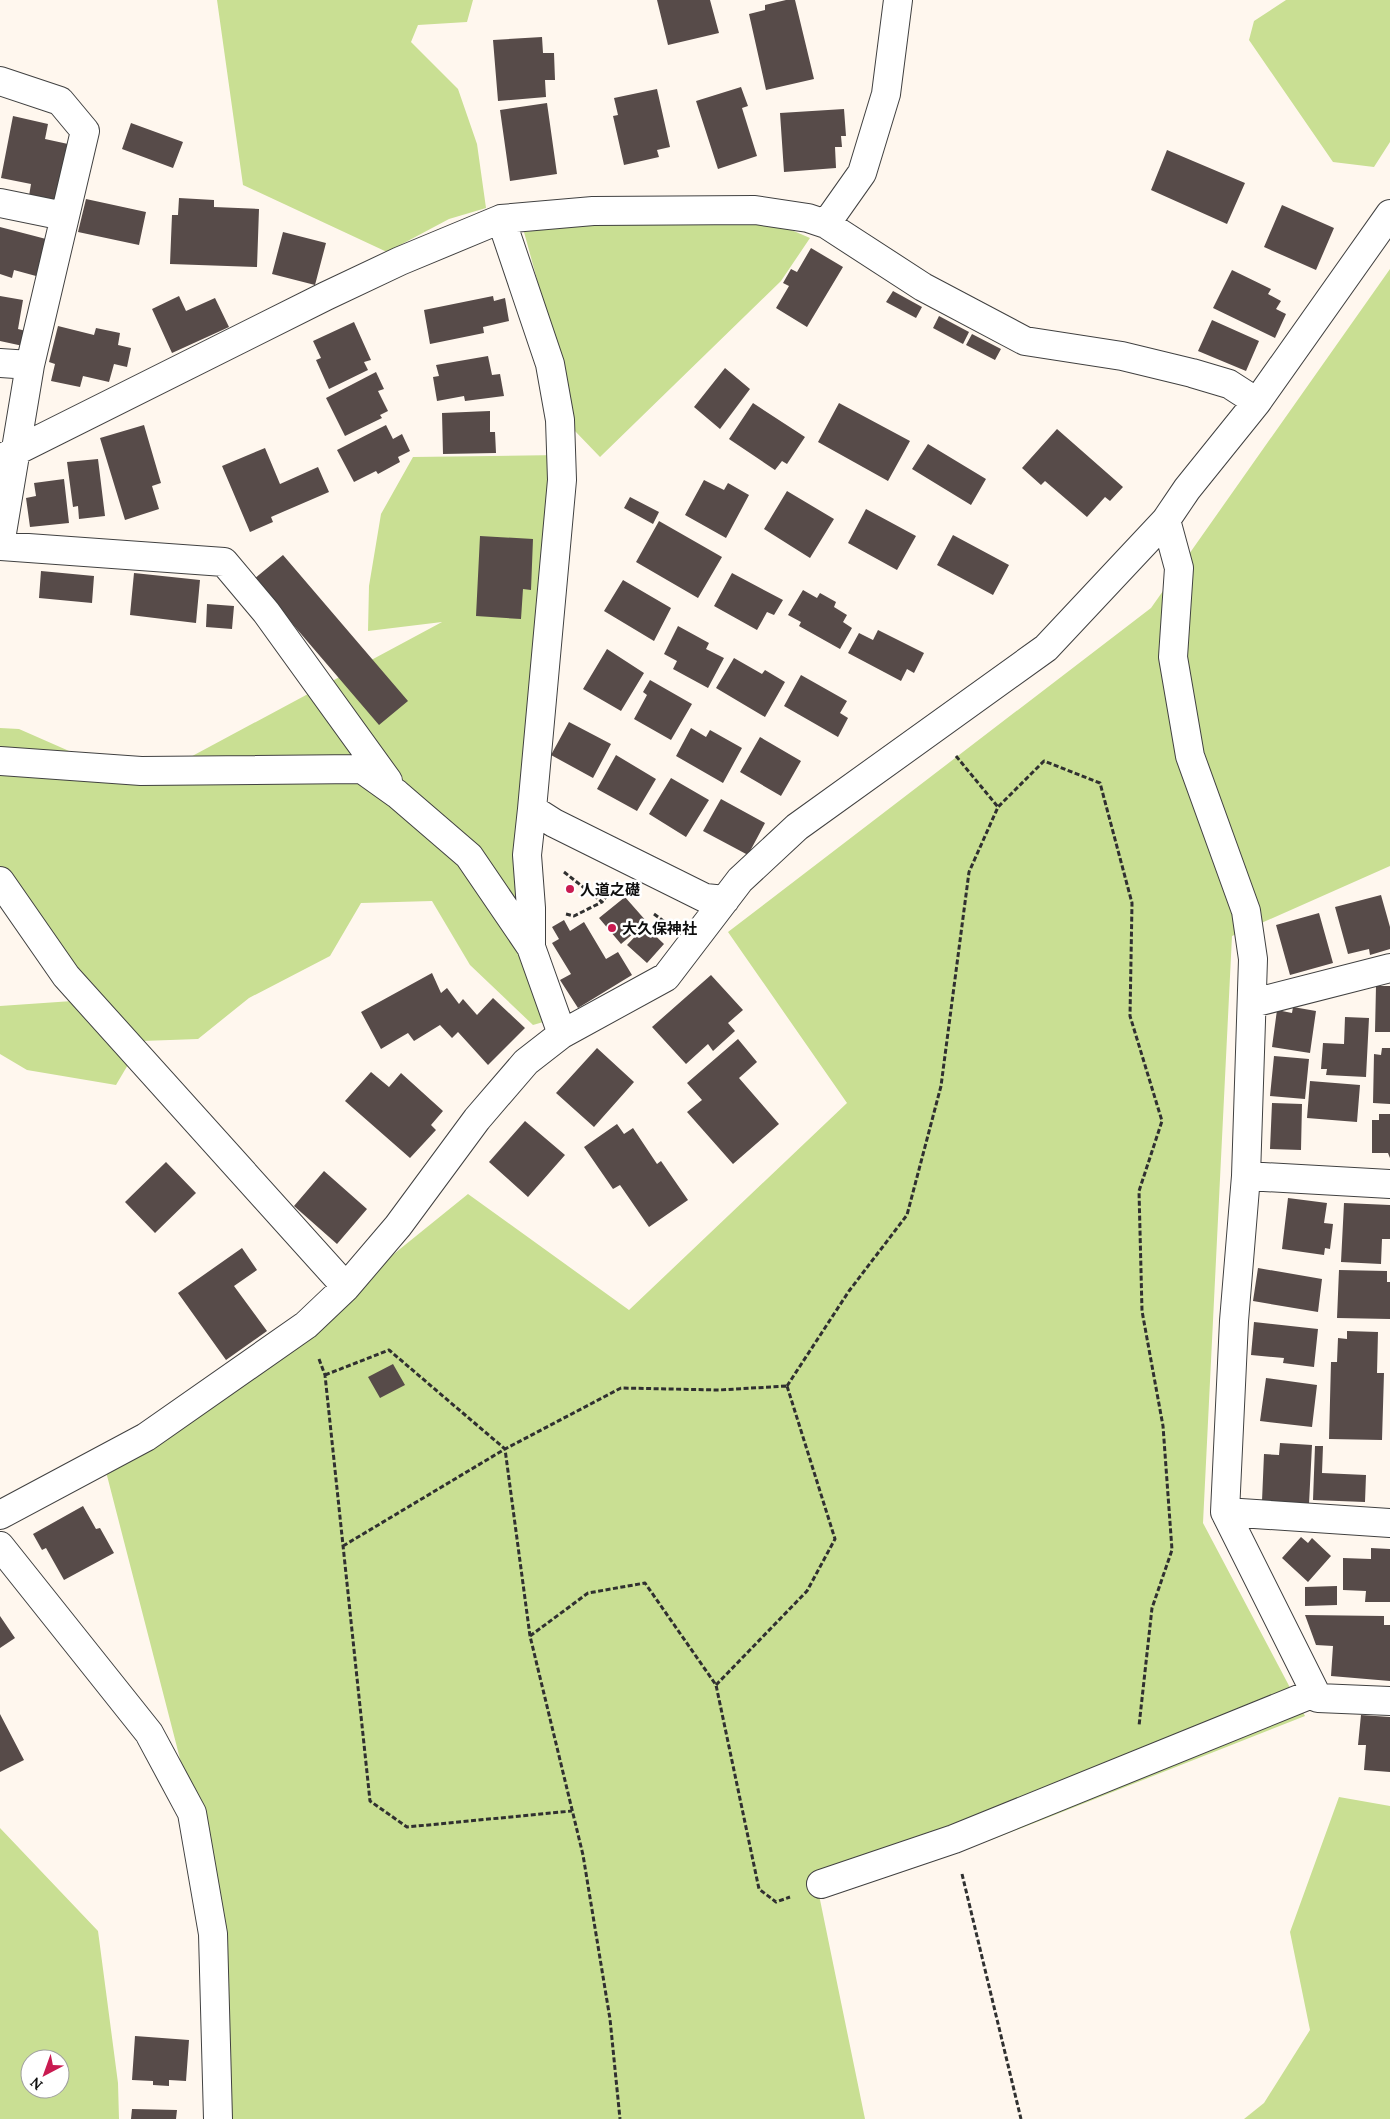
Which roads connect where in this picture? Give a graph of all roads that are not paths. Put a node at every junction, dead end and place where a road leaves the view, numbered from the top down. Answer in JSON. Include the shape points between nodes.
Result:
{"nodes":[{"id":1,"x":898,"y":0,"type":"edge"},
{"id":2,"x":0,"y":81,"type":"edge"},
{"id":3,"x":0,"y":203,"type":"edge"},
{"id":4,"x":1390,"y":214,"type":"edge"},
{"id":5,"x":64,"y":216,"type":"junction"},
{"id":6,"x":501,"y":219,"type":"junction"},
{"id":7,"x":826,"y":224,"type":"junction"},
{"id":8,"x":0,"y":363,"type":"edge"},
{"id":9,"x":30,"y":365,"type":"junction"},
{"id":10,"x":1258,"y":402,"type":"junction"},
{"id":11,"x":7,"y":455,"type":"edge"},
{"id":12,"x":1166,"y":520,"type":"junction"},
{"id":13,"x":0,"y":546,"type":"edge"},
{"id":14,"x":0,"y":761,"type":"edge"},
{"id":15,"x":397,"y":794,"type":"junction"},
{"id":16,"x":532,"y":809,"type":"junction"},
{"id":17,"x":0,"y":881,"type":"edge"},
{"id":18,"x":725,"y":900,"type":"junction"},
{"id":19,"x":531,"y":947,"type":"junction"},
{"id":20,"x":1390,"y":968,"type":"edge"},
{"id":21,"x":1253,"y":1003,"type":"junction"},
{"id":22,"x":562,"y":1034,"type":"junction"},
{"id":23,"x":1246,"y":1176,"type":"junction"},
{"id":24,"x":1390,"y":1184,"type":"edge"},
{"id":25,"x":346,"y":1286,"type":"junction"},
{"id":26,"x":1225,"y":1512,"type":"junction"},
{"id":27,"x":0,"y":1515,"type":"edge"},
{"id":28,"x":1390,"y":1523,"type":"edge"},
{"id":29,"x":0,"y":1546,"type":"edge"},
{"id":30,"x":1314,"y":1693,"type":"junction"},
{"id":31,"x":1390,"y":1701,"type":"edge"},
{"id":32,"x":821,"y":1884,"type":"road end"},
{"id":33,"x":218,"y":2119,"type":"edge"}],
"edges":[{"from":1,"to":7,"type":"street","via":[[886,94],[862,173]]},
{"from":2,"to":5,"type":"street","via":[[60,101],[85,131]]},
{"from":3,"to":5,"type":"street"},
{"from":4,"to":10,"type":"street"},
{"from":5,"to":9,"type":"street"},
{"from":6,"to":7,"type":"street","via":[[593,211],[754,210]]},
{"from":6,"to":11,"type":"street","via":[[326,296]]},
{"from":6,"to":16,"type":"street","via":[[550,364],[560,420],[562,480]]},
{"from":7,"to":10,"type":"street","via":[[923,288],[1025,341],[1122,356],[1192,373],[1229,384]]},
{"from":8,"to":9,"type":"street"},
{"from":9,"to":11,"type":"street"},
{"from":10,"to":12,"type":"street"},
{"from":11,"to":13,"type":"street"},
{"from":12,"to":18,"type":"street","via":[[1046,648],[797,827],[740,880]]},
{"from":12,"to":21,"type":"street","via":[[1179,568],[1173,657],[1188,747],[1246,911],[1253,959]]},
{"from":13,"to":15,"type":"street","via":[[224,562],[266,612]]},
{"from":14,"to":15,"type":"street","via":[[141,771],[362,769]]},
{"from":15,"to":19,"type":"street","via":[[469,856]]},
{"from":16,"to":18,"type":"street","via":[[705,898]]},
{"from":16,"to":19,"type":"street","via":[[527,855]]},
{"from":17,"to":25,"type":"street","via":[[66,976]]},
{"from":18,"to":22,"type":"street","via":[[666,977]]},
{"from":19,"to":22,"type":"street"},
{"from":20,"to":21,"type":"street"},
{"from":21,"to":23,"type":"street"},
{"from":22,"to":25,"type":"street","via":[[526,1062],[477,1119],[398,1226]]},
{"from":23,"to":24,"type":"street"},
{"from":23,"to":26,"type":"street","via":[[1234,1321]]},
{"from":25,"to":27,"type":"street","via":[[306,1324],[146,1436]]},
{"from":26,"to":28,"type":"street"},
{"from":26,"to":30,"type":"street"},
{"from":29,"to":33,"type":"street","via":[[150,1733],[192,1813],[213,1934]]},
{"from":30,"to":31,"type":"street","via":[[1318,1698]]},
{"from":30,"to":32,"type":"street","via":[[954,1839]]}]}
